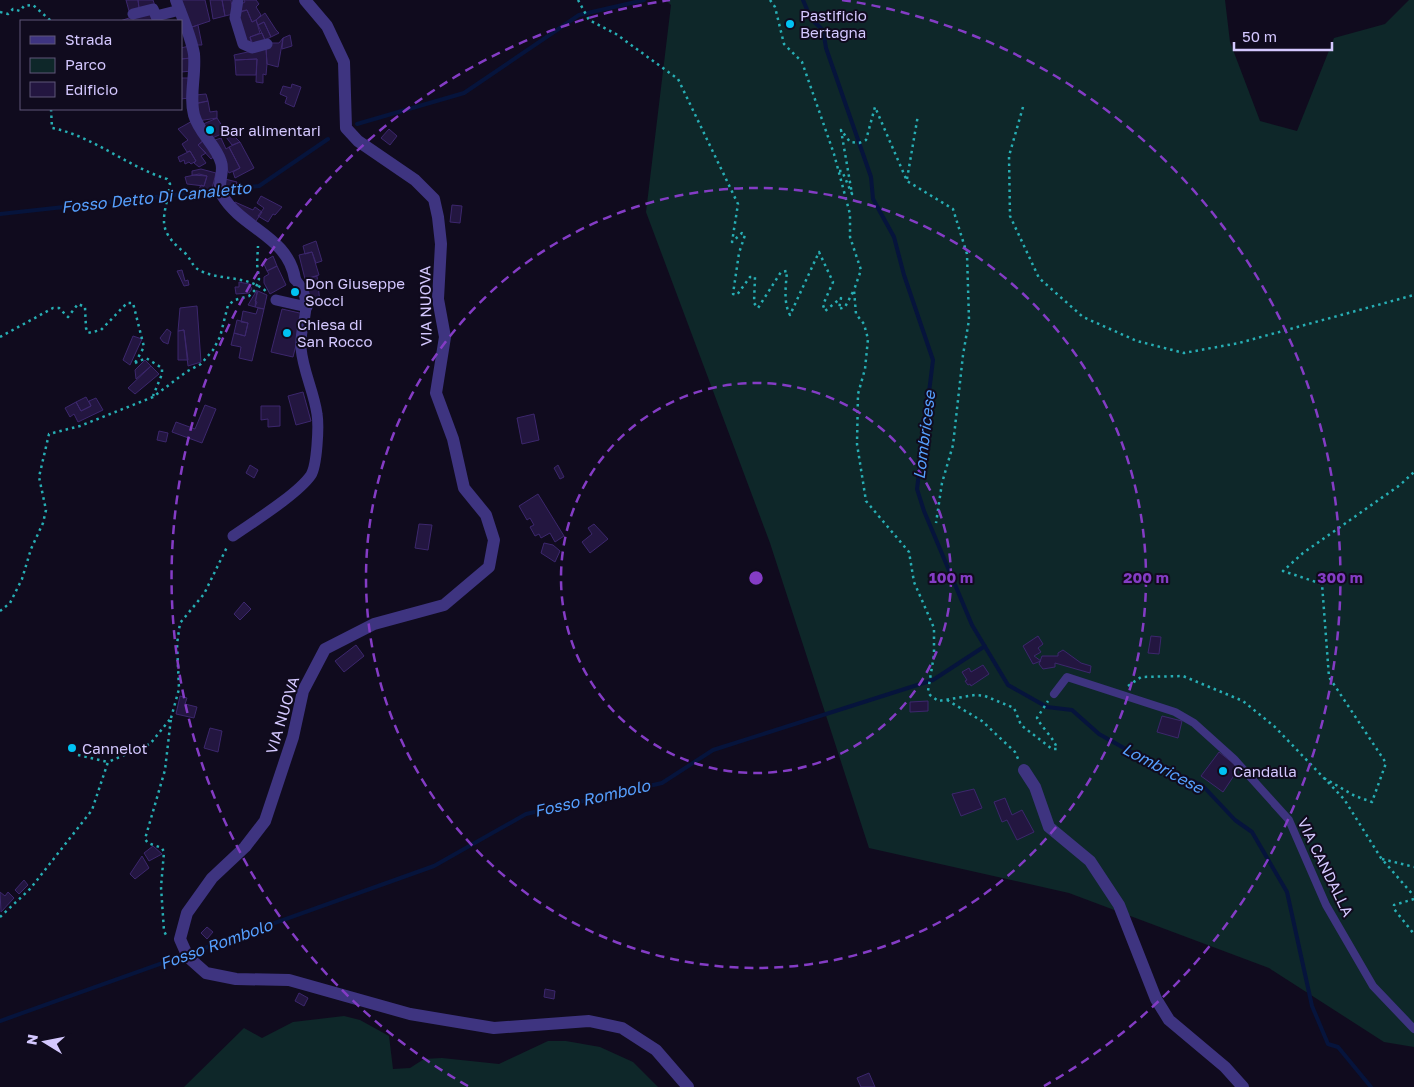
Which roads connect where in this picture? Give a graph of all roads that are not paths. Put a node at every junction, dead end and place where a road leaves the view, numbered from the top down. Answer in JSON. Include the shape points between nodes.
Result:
{"nodes":[{"id":1,"x":238,"y":0,"type":"edge"},
{"id":2,"x":306,"y":0,"type":"edge"},
{"id":3,"x":178,"y":5,"type":"edge"},
{"id":4,"x":133,"y":14,"type":"dead end"},
{"id":5,"x":156,"y":19,"type":"edge"},
{"id":6,"x":268,"y":44,"type":"dead end"},
{"id":7,"x":295,"y":279,"type":"joint"},
{"id":8,"x":276,"y":300,"type":"dead end"},
{"id":9,"x":307,"y":307,"type":"junction"},
{"id":10,"x":233,"y":536,"type":"road end"},
{"id":11,"x":1054,"y":694,"type":"dead end"},
{"id":12,"x":1024,"y":770,"type":"road end"},
{"id":13,"x":1414,"y":1029,"type":"edge"},
{"id":14,"x":688,"y":1087,"type":"edge"},
{"id":15,"x":1243,"y":1087,"type":"edge"}],
"edges":[{"from":1,"to":6,"type":"street","via":[[235,18],[243,44],[252,48]]},
{"from":2,"to":14,"type":"street","name":"VIA NUOVA","via":[[326,26],[344,62],[346,128],[358,141],[416,180],[434,199],[440,244],[438,299],[445,337],[436,393],[453,439],[464,488],[486,515],[494,540],[489,567],[444,605],[374,624],[325,648],[303,691],[293,737],[265,821],[245,847],[212,878],[187,913],[180,939],[188,957],[206,973],[236,979],[289,980],[410,1014],[494,1028],[589,1021],[622,1028],[656,1050]]},
{"from":3,"to":5,"type":"street"},
{"from":3,"to":7,"type":"street","via":[[194,54],[192,102],[195,116],[221,161],[221,193],[230,207],[276,243],[292,264]]},
{"from":4,"to":5,"type":"street","via":[[153,9]]},
{"from":7,"to":9,"type":"street","via":[[304,293]]},
{"from":8,"to":9,"type":"street"},
{"from":9,"to":10,"type":"street","via":[[301,346],[318,416],[311,474],[266,514]]},
{"from":11,"to":13,"type":"lane","name":"VIA CANDALLA","via":[[1067,678],[1175,712],[1194,722],[1234,759],[1289,820],[1326,905],[1373,986]]},
{"from":12,"to":15,"type":"street","via":[[1035,787],[1049,827],[1090,861],[1119,905],[1156,999],[1169,1020],[1225,1067]]}]}
